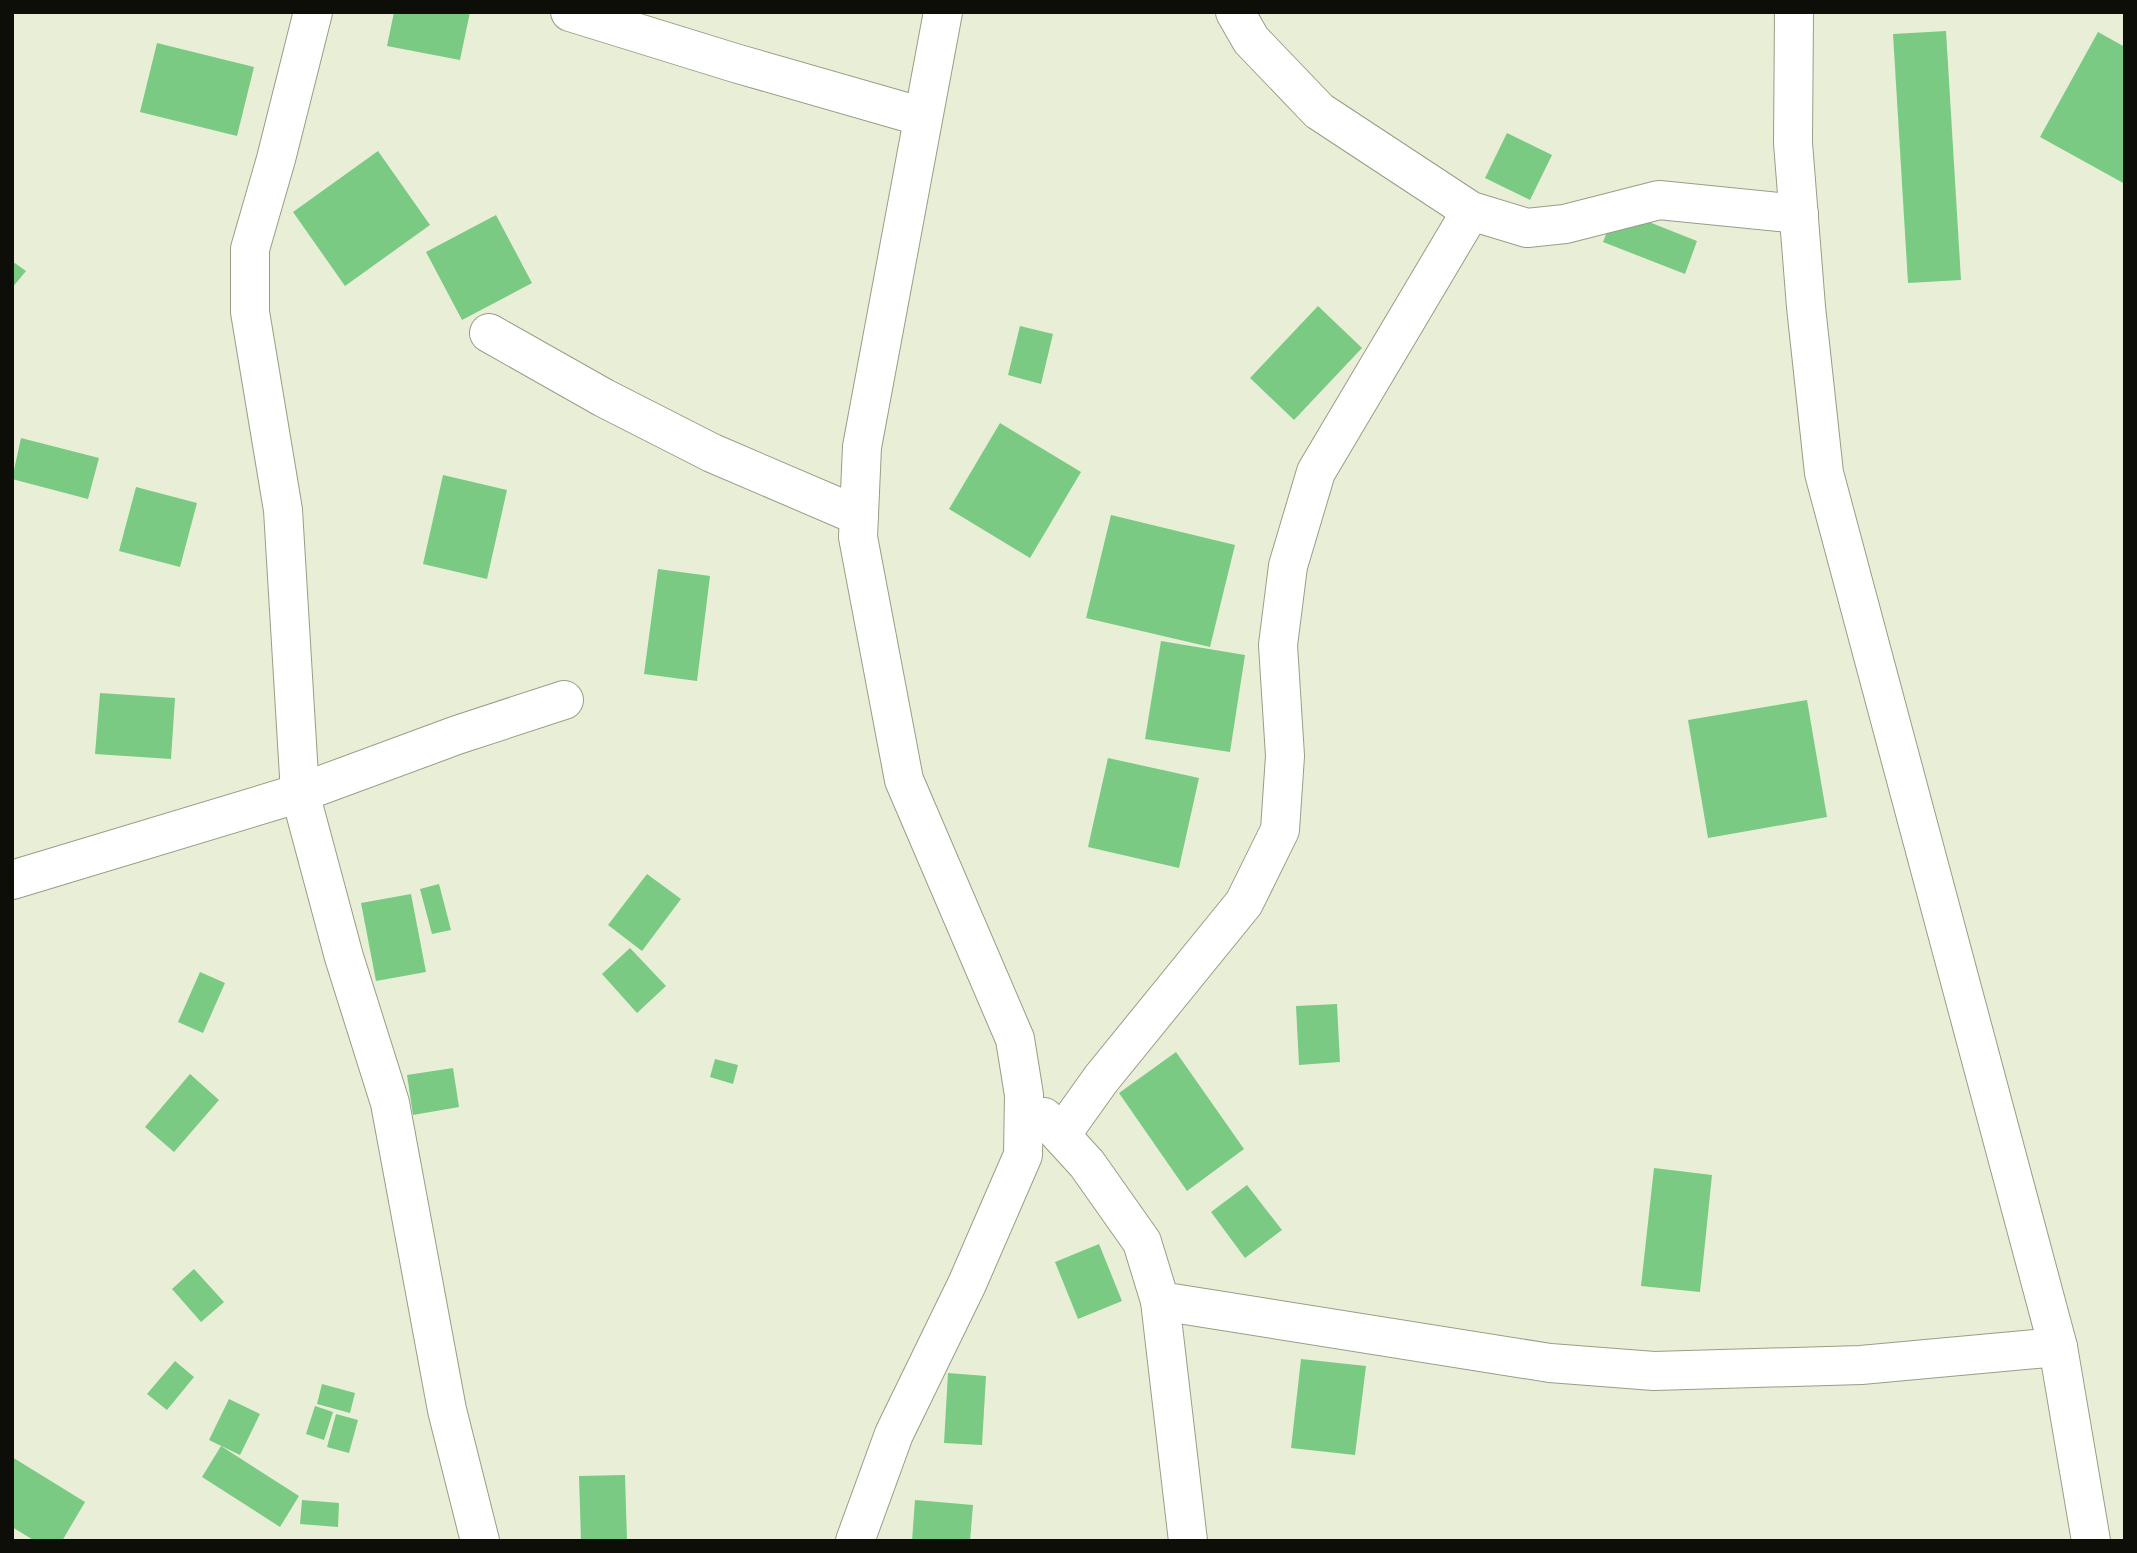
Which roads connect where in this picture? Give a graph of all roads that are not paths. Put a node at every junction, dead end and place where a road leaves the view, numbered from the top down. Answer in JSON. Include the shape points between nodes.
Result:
{"nodes":[{"id":1,"x":313,"y":12,"type":"edge"},
{"id":2,"x":570,"y":12,"type":"edge"},
{"id":3,"x":943,"y":12,"type":"edge"},
{"id":4,"x":1235,"y":12,"type":"edge"},
{"id":5,"x":1794,"y":12,"type":"edge"},
{"id":6,"x":923,"y":117,"type":"junction"},
{"id":7,"x":1471,"y":211,"type":"junction"},
{"id":8,"x":1799,"y":214,"type":"junction"},
{"id":9,"x":489,"y":332,"type":"dead end"},
{"id":10,"x":859,"y":516,"type":"junction"},
{"id":11,"x":564,"y":700,"type":"dead end"},
{"id":12,"x":300,"y":793,"type":"junction"},
{"id":13,"x":12,"y":880,"type":"edge"},
{"id":14,"x":1024,"y":1095,"type":"junction"},
{"id":15,"x":1061,"y":1135,"type":"junction"},
{"id":16,"x":1160,"y":1301,"type":"junction"},
{"id":17,"x":2058,"y":1347,"type":"junction"},
{"id":18,"x":480,"y":1541,"type":"edge"},
{"id":19,"x":855,"y":1541,"type":"edge"},
{"id":20,"x":1188,"y":1541,"type":"edge"},
{"id":21,"x":2091,"y":1541,"type":"edge"}],
"edges":[{"from":1,"to":12,"type":"street","via":[[250,249],[250,312],[283,510]]},
{"from":2,"to":6,"type":"street"},
{"from":3,"to":6,"type":"street"},
{"from":4,"to":7,"type":"street","via":[[1251,40],[1319,111]]},
{"from":5,"to":8,"type":"street","via":[[1793,143]]},
{"from":6,"to":10,"type":"street","via":[[862,447]]},
{"from":7,"to":8,"type":"street","via":[[1527,228],[1659,200]]},
{"from":7,"to":15,"type":"street","via":[[1316,472],[1288,566],[1278,645],[1285,756],[1280,830],[1244,903]]},
{"from":8,"to":17,"type":"street","via":[[1824,473]]},
{"from":9,"to":10,"type":"street","via":[[712,453]]},
{"from":10,"to":14,"type":"street","via":[[858,537],[904,779],[1015,1039]]},
{"from":11,"to":12,"type":"street"},
{"from":12,"to":13,"type":"street"},
{"from":12,"to":18,"type":"street","via":[[390,1103],[447,1410]]},
{"from":14,"to":15,"type":"street"},
{"from":14,"to":19,"type":"street","via":[[1023,1155],[894,1434]]},
{"from":15,"to":16,"type":"street","via":[[1142,1241]]},
{"from":16,"to":17,"type":"street","via":[[1550,1363],[1654,1371],[1861,1365]]},
{"from":16,"to":20,"type":"street"},
{"from":17,"to":21,"type":"street"}]}
